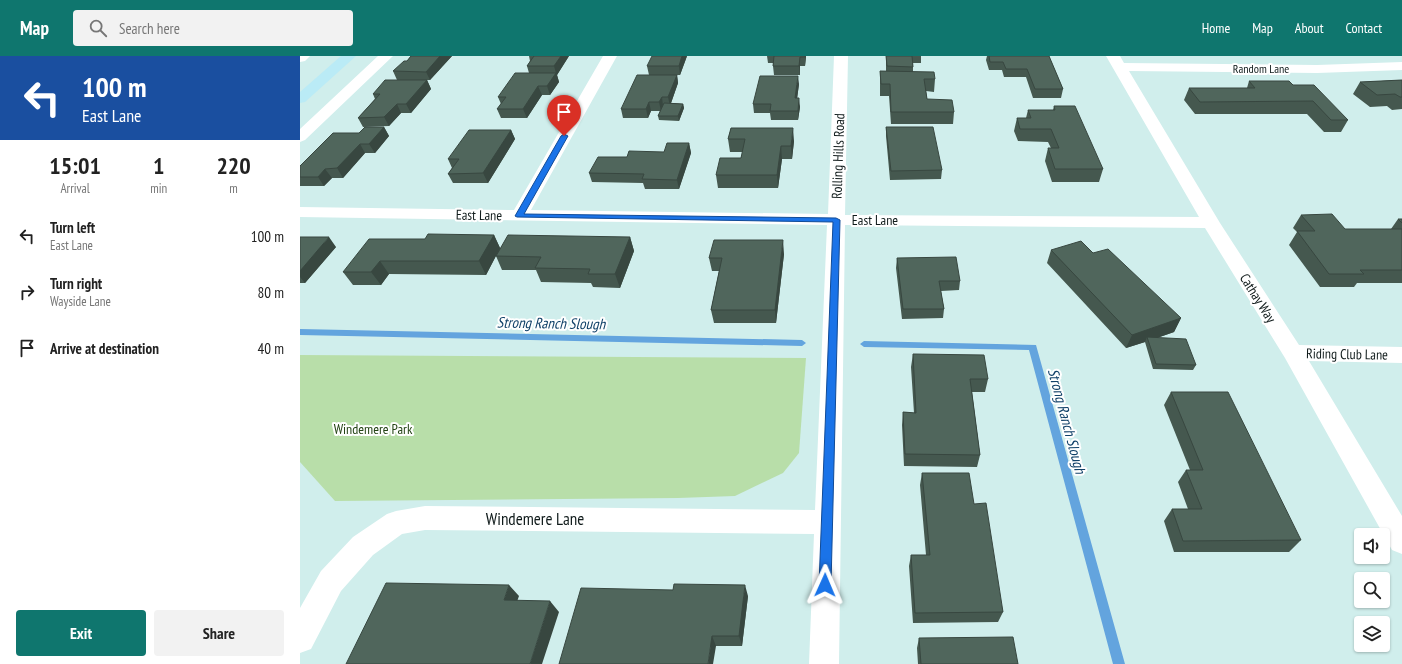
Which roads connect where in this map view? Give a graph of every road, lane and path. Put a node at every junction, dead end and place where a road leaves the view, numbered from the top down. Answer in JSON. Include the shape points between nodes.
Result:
{"nodes":[{"id":1,"x":303,"y":56,"type":"edge"},
{"id":2,"x":349,"y":56,"type":"edge"},
{"id":3,"x":386,"y":56,"type":"edge"},
{"id":4,"x":610,"y":56,"type":"edge"},
{"id":5,"x":841,"y":56,"type":"edge"},
{"id":6,"x":300,"y":58,"type":"edge"},
{"id":7,"x":1116,"y":62,"type":"edge"},
{"id":8,"x":1402,"y":66,"type":"edge"},
{"id":9,"x":300,"y":99,"type":"edge"},
{"id":10,"x":300,"y":137,"type":"edge"},
{"id":11,"x":300,"y":212,"type":"edge"},
{"id":12,"x":519,"y":216,"type":"junction"},
{"id":13,"x":836,"y":220,"type":"junction"},
{"id":14,"x":1211,"y":223,"type":"junction"},
{"id":15,"x":1293,"y":353,"type":"junction"},
{"id":16,"x":1402,"y":355,"type":"edge"},
{"id":17,"x":827,"y":522,"type":"junction"},
{"id":18,"x":1402,"y":541,"type":"edge"},
{"id":19,"x":300,"y":638,"type":"edge"},
{"id":20,"x":824,"y":664,"type":"edge"}],
"edges":[{"from":1,"to":6,"type":"street"},
{"from":2,"to":9,"type":"main road"},
{"from":3,"to":10,"type":"street"},
{"from":4,"to":12,"type":"street"},
{"from":5,"to":13,"type":"street","name":"Rolling Hills Road"},
{"from":7,"to":8,"type":"street","name":"Random Lane","via":[[1317,69]]},
{"from":7,"to":14,"type":"street","name":"Cathay Way"},
{"from":11,"to":12,"type":"street","name":"East Lane"},
{"from":12,"to":13,"type":"street","name":"East Lane"},
{"from":13,"to":14,"type":"street","name":"East Lane"},
{"from":13,"to":17,"type":"street","name":"Rolling Hills Road"},
{"from":14,"to":15,"type":"street","name":"Cathay Way"},
{"from":15,"to":16,"type":"street","name":"Riding Club Lane"},
{"from":15,"to":18,"type":"street","name":"Cathay Way"},
{"from":17,"to":19,"type":"street","name":"Windemere Lane","via":[[425,518],[396,523],[363,546],[331,581]]},
{"from":17,"to":20,"type":"street","name":"Rolling Hills Road"}]}
